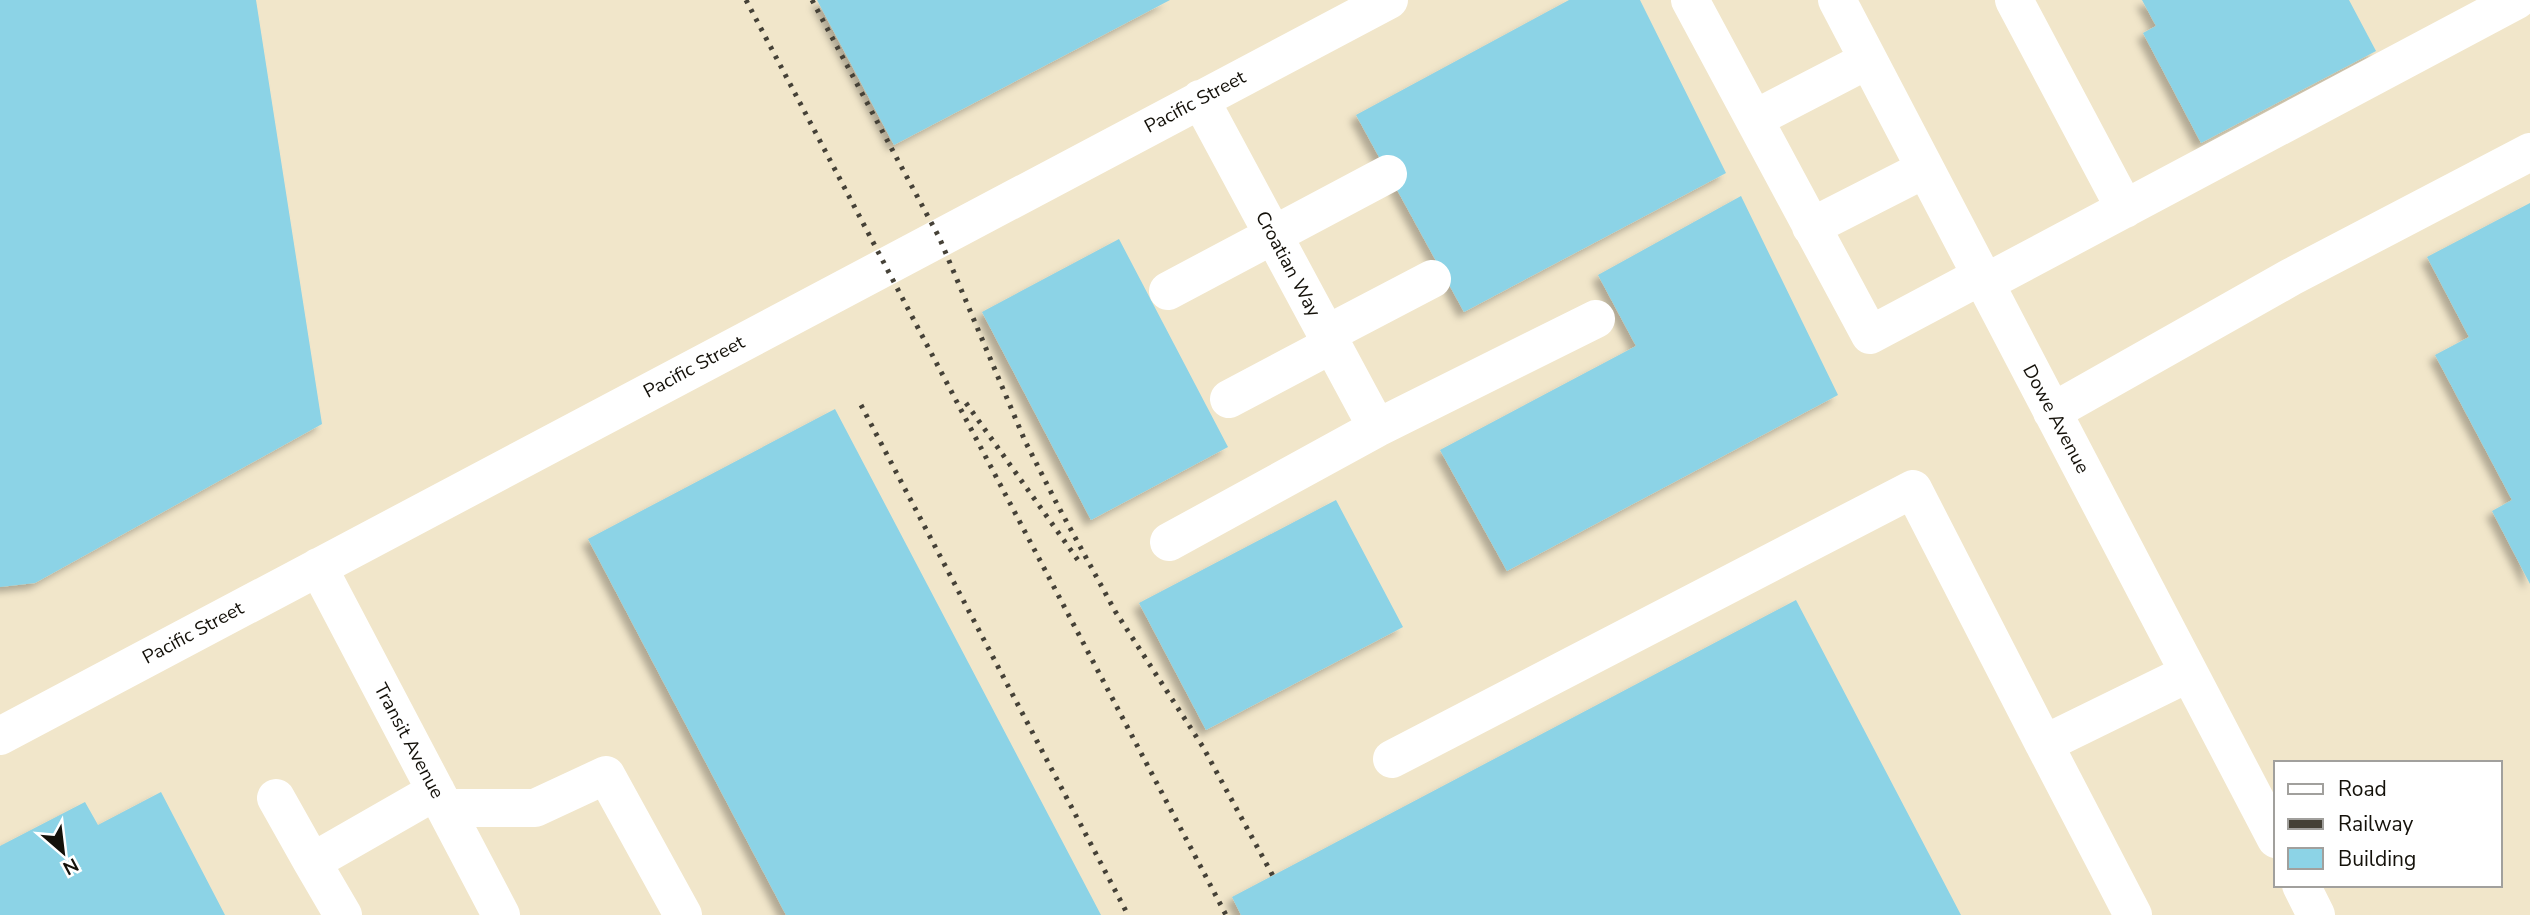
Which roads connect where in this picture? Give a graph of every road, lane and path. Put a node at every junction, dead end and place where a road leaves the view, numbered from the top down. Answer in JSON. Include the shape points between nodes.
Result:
{"nodes":[{"id":1,"x":1389,"y":0,"type":"edge"},
{"id":2,"x":1690,"y":0,"type":"edge"},
{"id":3,"x":1836,"y":0,"type":"edge"},
{"id":4,"x":2014,"y":0,"type":"edge"},
{"id":5,"x":2517,"y":0,"type":"edge"},
{"id":6,"x":1868,"y":60,"type":"junction"},
{"id":7,"x":1200,"y":99,"type":"junction"},
{"id":8,"x":1754,"y":119,"type":"junction"},
{"id":9,"x":2530,"y":152,"type":"edge"},
{"id":10,"x":1924,"y":169,"type":"junction"},
{"id":11,"x":1388,"y":174,"type":"dead end"},
{"id":12,"x":2125,"y":209,"type":"junction"},
{"id":13,"x":1811,"y":227,"type":"junction"},
{"id":14,"x":1272,"y":235,"type":"junction"},
{"id":15,"x":1432,"y":279,"type":"dead end"},
{"id":16,"x":1983,"y":279,"type":"junction"},
{"id":17,"x":1168,"y":291,"type":"dead end"},
{"id":18,"x":1596,"y":319,"type":"dead end"},
{"id":19,"x":1328,"y":340,"type":"junction"},
{"id":20,"x":1229,"y":399,"type":"dead end"},
{"id":21,"x":2052,"y":412,"type":"junction"},
{"id":22,"x":1377,"y":428,"type":"junction"},
{"id":23,"x":1169,"y":542,"type":"dead end"},
{"id":24,"x":318,"y":567,"type":"junction"},
{"id":25,"x":2189,"y":673,"type":"junction"},
{"id":26,"x":0,"y":736,"type":"edge"},
{"id":27,"x":2044,"y":744,"type":"junction"},
{"id":28,"x":1392,"y":759,"type":"dead end"},
{"id":29,"x":276,"y":798,"type":"dead end"},
{"id":30,"x":440,"y":800,"type":"junction"},
{"id":31,"x":2274,"y":835,"type":"edge"},
{"id":32,"x":312,"y":862,"type":"junction"},
{"id":33,"x":2302,"y":887,"type":"edge"},
{"id":34,"x":342,"y":915,"type":"edge"},
{"id":35,"x":501,"y":915,"type":"edge"},
{"id":36,"x":682,"y":915,"type":"edge"},
{"id":37,"x":2133,"y":915,"type":"edge"},
{"id":38,"x":2316,"y":915,"type":"edge"}],
"edges":[{"from":1,"to":7,"type":"street","name":"Pacific Street"},
{"from":2,"to":8,"type":"street"},
{"from":3,"to":6,"type":"street","name":"Dowe Avenue"},
{"from":4,"to":12,"type":"street"},
{"from":5,"to":12,"type":"street"},
{"from":6,"to":8,"type":"street"},
{"from":6,"to":10,"type":"street","name":"Dowe Avenue"},
{"from":7,"to":14,"type":"street","name":"Croatian Way"},
{"from":7,"to":24,"type":"street","name":"Pacific Street"},
{"from":8,"to":13,"type":"street"},
{"from":9,"to":21,"type":"street","via":[[2291,277]]},
{"from":10,"to":13,"type":"street"},
{"from":10,"to":16,"type":"street","name":"Dowe Avenue"},
{"from":11,"to":14,"type":"street"},
{"from":12,"to":16,"type":"street"},
{"from":13,"to":16,"type":"street","via":[[1870,335]]},
{"from":14,"to":17,"type":"street"},
{"from":14,"to":19,"type":"street","name":"Croatian Way"},
{"from":15,"to":19,"type":"street"},
{"from":16,"to":21,"type":"street","name":"Dowe Avenue"},
{"from":18,"to":22,"type":"street"},
{"from":19,"to":20,"type":"street"},
{"from":19,"to":22,"type":"street","name":"Croatian Way"},
{"from":21,"to":25,"type":"street","name":"Dowe Avenue"},
{"from":22,"to":23,"type":"street"},
{"from":24,"to":26,"type":"street","name":"Pacific Street"},
{"from":24,"to":30,"type":"street","name":"Transit Avenue"},
{"from":25,"to":27,"type":"street"},
{"from":25,"to":31,"type":"street","name":"Dowe Avenue"},
{"from":27,"to":28,"type":"street","via":[[1913,489]]},
{"from":27,"to":37,"type":"street"},
{"from":29,"to":32,"type":"street"},
{"from":30,"to":32,"type":"street"},
{"from":30,"to":35,"type":"street","name":"Transit Avenue"},
{"from":30,"to":36,"type":"street","via":[[535,808],[606,775]]},
{"from":32,"to":34,"type":"street"},
{"from":33,"to":38,"type":"street"}]}
